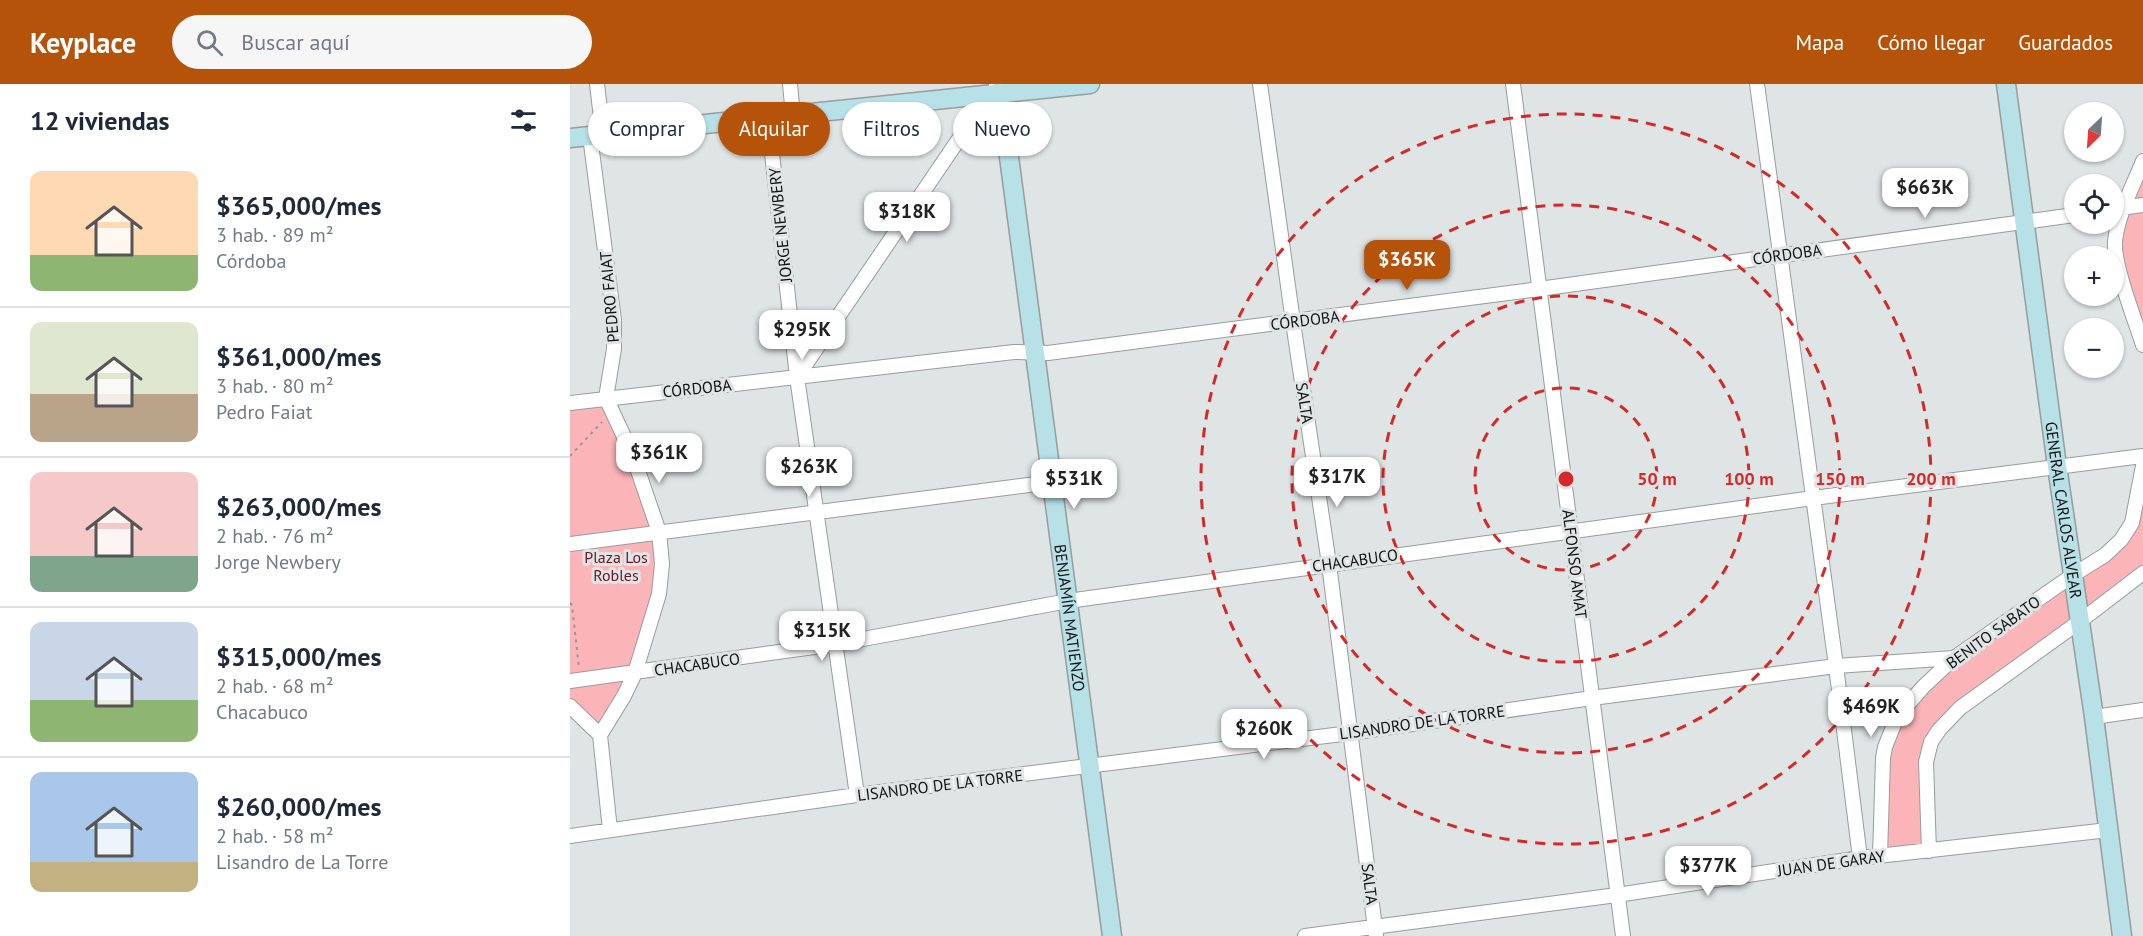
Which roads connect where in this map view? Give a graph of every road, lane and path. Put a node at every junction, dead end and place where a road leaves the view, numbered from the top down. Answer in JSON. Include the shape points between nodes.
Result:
{"nodes":[{"id":1,"x":597,"y":84,"type":"edge"},
{"id":2,"x":790,"y":84,"type":"edge"},
{"id":3,"x":1090,"y":84,"type":"edge"},
{"id":4,"x":1260,"y":84,"type":"edge"},
{"id":5,"x":1513,"y":84,"type":"edge"},
{"id":6,"x":1757,"y":84,"type":"edge"},
{"id":7,"x":2006,"y":84,"type":"edge"},
{"id":8,"x":996,"y":89,"type":"edge"},
{"id":9,"x":597,"y":102,"type":"edge"},
{"id":10,"x":792,"y":102,"type":"edge"},
{"id":11,"x":830,"y":111,"type":"edge"},
{"id":12,"x":588,"y":136,"type":"edge"},
{"id":13,"x":570,"y":138,"type":"edge"},
{"id":14,"x":599,"y":156,"type":"edge"},
{"id":15,"x":772,"y":156,"type":"edge"},
{"id":16,"x":2143,"y":161,"type":"edge"},
{"id":17,"x":2124,"y":199,"type":"edge"},
{"id":18,"x":2143,"y":205,"type":"edge"},
{"id":19,"x":2124,"y":208,"type":"edge"},
{"id":20,"x":2064,"y":216,"type":"edge"},
{"id":21,"x":2023,"y":222,"type":"junction"},
{"id":22,"x":2117,"y":234,"type":"edge"},
{"id":23,"x":1781,"y":254,"type":"junction"},
{"id":24,"x":1539,"y":289,"type":"junction"},
{"id":25,"x":1293,"y":322,"type":"junction"},
{"id":26,"x":2143,"y":345,"type":"edge"},
{"id":27,"x":1035,"y":353,"type":"junction"},
{"id":28,"x":797,"y":377,"type":"junction"},
{"id":29,"x":606,"y":398,"type":"junction"},
{"id":30,"x":570,"y":403,"type":"edge"},
{"id":31,"x":612,"y":411,"type":"junction"},
{"id":32,"x":570,"y":456,"type":"edge"},
{"id":33,"x":2143,"y":456,"type":"edge"},
{"id":34,"x":2057,"y":466,"type":"junction"},
{"id":35,"x":2143,"y":466,"type":"edge"},
{"id":36,"x":1052,"y":482,"type":"junction"},
{"id":37,"x":1813,"y":498,"type":"junction"},
{"id":38,"x":818,"y":513,"type":"junction"},
{"id":39,"x":659,"y":532,"type":"junction"},
{"id":40,"x":1571,"y":532,"type":"junction"},
{"id":41,"x":570,"y":544,"type":"edge"},
{"id":42,"x":1329,"y":564,"type":"junction"},
{"id":43,"x":2143,"y":573,"type":"edge"},
{"id":44,"x":2073,"y":575,"type":"junction"},
{"id":45,"x":1068,"y":601,"type":"junction"},
{"id":46,"x":570,"y":603,"type":"edge"},
{"id":47,"x":2079,"y":622,"type":"junction"},
{"id":48,"x":836,"y":644,"type":"junction"},
{"id":49,"x":1954,"y":658,"type":"junction"},
{"id":50,"x":1836,"y":666,"type":"junction"},
{"id":51,"x":635,"y":673,"type":"junction"},
{"id":52,"x":575,"y":680,"type":"edge"},
{"id":53,"x":1592,"y":698,"type":"junction"},
{"id":54,"x":570,"y":706,"type":"edge"},
{"id":55,"x":2143,"y":710,"type":"edge"},
{"id":56,"x":2094,"y":717,"type":"junction"},
{"id":57,"x":1350,"y":733,"type":"junction"},
{"id":58,"x":600,"y":735,"type":"junction"},
{"id":59,"x":1089,"y":767,"type":"junction"},
{"id":60,"x":857,"y":795,"type":"junction"},
{"id":61,"x":610,"y":830,"type":"junction"},
{"id":62,"x":2108,"y":830,"type":"junction"},
{"id":63,"x":570,"y":836,"type":"edge"},
{"id":64,"x":1929,"y":851,"type":"junction"},
{"id":65,"x":1880,"y":856,"type":"junction"},
{"id":66,"x":1860,"y":858,"type":"junction"},
{"id":67,"x":1617,"y":895,"type":"junction"},
{"id":68,"x":1376,"y":931,"type":"edge"},
{"id":69,"x":1112,"y":936,"type":"edge"},
{"id":70,"x":1305,"y":936,"type":"edge"},
{"id":71,"x":1623,"y":936,"type":"edge"},
{"id":72,"x":2122,"y":936,"type":"edge"}],
"edges":[{"from":1,"to":9,"type":"street","name":"PEDRO FAIAT"},
{"from":2,"to":10,"type":"street"},
{"from":3,"to":8,"type":"street"},
{"from":4,"to":25,"type":"street","name":"SALTA"},
{"from":5,"to":24,"type":"street","name":"ALFONSO AMAT"},
{"from":6,"to":23,"type":"street"},
{"from":7,"to":21,"type":"street","name":"GENERAL CARLOS ALVEAR"},
{"from":8,"to":11,"type":"street"},
{"from":8,"to":27,"type":"street","name":"BENJAMÍN MATIENZO","via":[[1004,119]]},
{"from":8,"to":28,"type":"street"},
{"from":12,"to":13,"type":"street"},
{"from":14,"to":29,"type":"street","name":"PEDRO FAIAT","via":[[614,320]]},
{"from":15,"to":28,"type":"street","name":"JORGE NEWBERY"},
{"from":16,"to":17,"type":"street"},
{"from":18,"to":19,"type":"street"},
{"from":20,"to":21,"type":"street","name":"CÓRDOBA"},
{"from":21,"to":23,"type":"street","name":"CÓRDOBA"},
{"from":21,"to":34,"type":"street","name":"GENERAL CARLOS ALVEAR"},
{"from":22,"to":26,"type":"street","via":[[2115,253]]},
{"from":23,"to":24,"type":"street","name":"CÓRDOBA"},
{"from":23,"to":37,"type":"street"},
{"from":24,"to":25,"type":"street","name":"CÓRDOBA"},
{"from":24,"to":40,"type":"street","name":"ALFONSO AMAT"},
{"from":25,"to":27,"type":"street","name":"CÓRDOBA"},
{"from":25,"to":42,"type":"street","name":"SALTA"},
{"from":27,"to":28,"type":"street","name":"CÓRDOBA","via":[[1014,352]]},
{"from":27,"to":36,"type":"street","name":"BENJAMÍN MATIENZO"},
{"from":28,"to":29,"type":"street","name":"CÓRDOBA"},
{"from":28,"to":38,"type":"street","name":"JORGE NEWBERY"},
{"from":29,"to":30,"type":"street","name":"CÓRDOBA"},
{"from":29,"to":31,"type":"street"},
{"from":31,"to":32,"type":"path"},
{"from":31,"to":39,"type":"street","via":[[633,456]]},
{"from":33,"to":34,"type":"street","name":"CHACABUCO"},
{"from":34,"to":37,"type":"street","name":"CHACABUCO"},
{"from":34,"to":44,"type":"street","name":"GENERAL CARLOS ALVEAR"},
{"from":35,"to":44,"type":"street","name":"BENITO SABATO","via":[[2132,523],[2105,555]]},
{"from":36,"to":38,"type":"street"},
{"from":36,"to":45,"type":"street","name":"BENJAMÍN MATIENZO"},
{"from":37,"to":40,"type":"street","name":"CHACABUCO"},
{"from":37,"to":50,"type":"street"},
{"from":38,"to":39,"type":"street"},
{"from":38,"to":48,"type":"street","name":"JORGE NEWBERY"},
{"from":39,"to":41,"type":"street"},
{"from":39,"to":51,"type":"street","via":[[659,594]]},
{"from":40,"to":42,"type":"street","name":"CHACABUCO"},
{"from":40,"to":53,"type":"street","name":"ALFONSO AMAT"},
{"from":42,"to":45,"type":"street","name":"CHACABUCO"},
{"from":42,"to":57,"type":"street","name":"SALTA"},
{"from":43,"to":47,"type":"street"},
{"from":44,"to":47,"type":"street","name":"GENERAL CARLOS ALVEAR"},
{"from":44,"to":49,"type":"street","name":"BENITO SABATO"},
{"from":45,"to":48,"type":"street","name":"CHACABUCO"},
{"from":45,"to":59,"type":"street","name":"BENJAMÍN MATIENZO"},
{"from":46,"to":52,"type":"path"},
{"from":47,"to":56,"type":"street","name":"GENERAL CARLOS ALVEAR"},
{"from":47,"to":64,"type":"street","via":[[1960,708],[1931,742],[1926,762]]},
{"from":48,"to":51,"type":"street","name":"CHACABUCO"},
{"from":48,"to":60,"type":"street","name":"JORGE NEWBERY"},
{"from":49,"to":50,"type":"street","name":"LISANDRO DE LA TORRE"},
{"from":49,"to":65,"type":"street","name":"BENITO SABATO","via":[[1906,705],[1891,728],[1881,777]]},
{"from":50,"to":53,"type":"street","name":"LISANDRO DE LA TORRE"},
{"from":50,"to":66,"type":"street"},
{"from":51,"to":52,"type":"street","name":"CHACABUCO"},
{"from":51,"to":58,"type":"street"},
{"from":53,"to":57,"type":"street","name":"LISANDRO DE LA TORRE"},
{"from":53,"to":67,"type":"street","name":"ALFONSO AMAT"},
{"from":54,"to":58,"type":"street"},
{"from":55,"to":56,"type":"street"},
{"from":56,"to":62,"type":"street","name":"GENERAL CARLOS ALVEAR"},
{"from":57,"to":59,"type":"street","name":"LISANDRO DE LA TORRE"},
{"from":57,"to":68,"type":"street","name":"SALTA"},
{"from":58,"to":61,"type":"street"},
{"from":59,"to":60,"type":"street","name":"LISANDRO DE LA TORRE"},
{"from":59,"to":69,"type":"street","name":"BENJAMÍN MATIENZO"},
{"from":60,"to":61,"type":"street","name":"LISANDRO DE LA TORRE"},
{"from":61,"to":63,"type":"street","name":"LISANDRO DE LA TORRE"},
{"from":62,"to":64,"type":"street","name":"JUAN DE GARAY"},
{"from":62,"to":72,"type":"street","name":"GENERAL CARLOS ALVEAR"},
{"from":64,"to":65,"type":"street","name":"JUAN DE GARAY"},
{"from":65,"to":66,"type":"street","name":"JUAN DE GARAY"},
{"from":66,"to":67,"type":"street","name":"JUAN DE GARAY"},
{"from":67,"to":68,"type":"street","name":"JUAN DE GARAY"},
{"from":67,"to":71,"type":"street","name":"ALFONSO AMAT"},
{"from":68,"to":70,"type":"street","name":"JUAN DE GARAY"}]}
